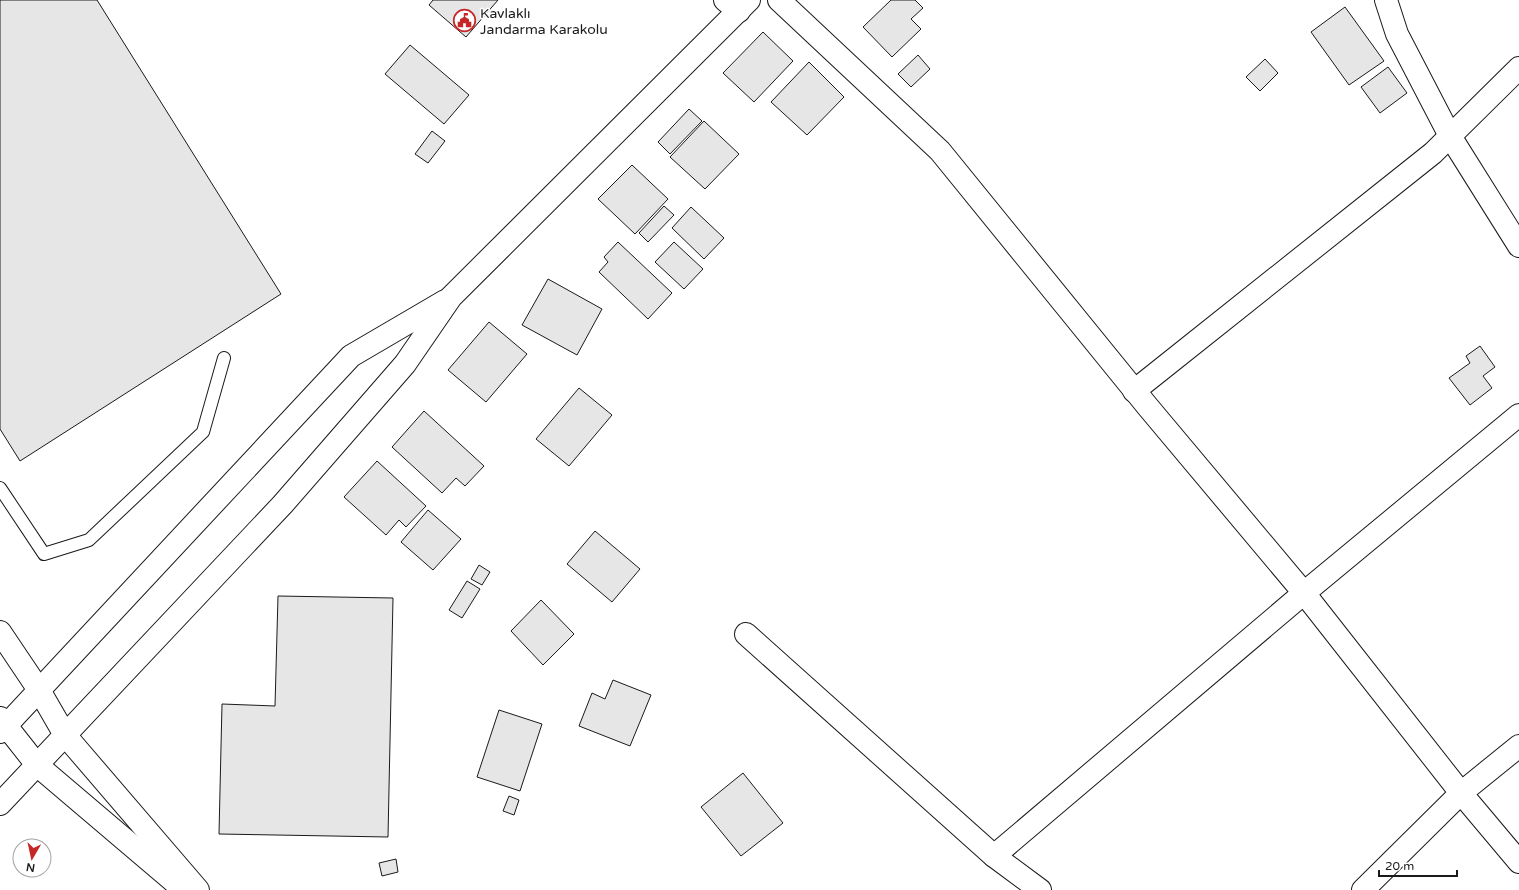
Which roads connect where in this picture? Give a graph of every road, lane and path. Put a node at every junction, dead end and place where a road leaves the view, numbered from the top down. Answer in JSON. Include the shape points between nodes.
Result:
{"nodes":[{"id":1,"x":779,"y":0,"type":"edge"},
{"id":2,"x":1386,"y":0,"type":"edge"},
{"id":3,"x":738,"y":4,"type":"edge"},
{"id":4,"x":1519,"y":68,"type":"edge"},
{"id":5,"x":1450,"y":136,"type":"junction"},
{"id":6,"x":1519,"y":246,"type":"edge"},
{"id":7,"x":451,"y":297,"type":"junction"},
{"id":8,"x":224,"y":358,"type":"dead end"},
{"id":9,"x":1134,"y":391,"type":"junction"},
{"id":10,"x":1519,"y":415,"type":"edge"},
{"id":11,"x":0,"y":488,"type":"edge"},
{"id":12,"x":1304,"y":593,"type":"junction"},
{"id":13,"x":0,"y":632,"type":"edge"},
{"id":14,"x":746,"y":634,"type":"dead end"},
{"id":15,"x":39,"y":690,"type":"junction"},
{"id":16,"x":2,"y":726,"type":"edge"},
{"id":17,"x":66,"y":734,"type":"junction"},
{"id":18,"x":1519,"y":746,"type":"edge"},
{"id":19,"x":37,"y":765,"type":"junction"},
{"id":20,"x":1462,"y":793,"type":"junction"},
{"id":21,"x":0,"y":804,"type":"edge"},
{"id":22,"x":994,"y":856,"type":"junction"},
{"id":23,"x":1519,"y":862,"type":"edge"},
{"id":24,"x":184,"y":890,"type":"edge"},
{"id":25,"x":198,"y":890,"type":"edge"},
{"id":26,"x":1040,"y":890,"type":"edge"},
{"id":27,"x":1363,"y":890,"type":"edge"}],
"edges":[{"from":1,"to":9,"type":"street","via":[[940,151]]},
{"from":2,"to":5,"type":"street","via":[[1397,34]]},
{"from":3,"to":7,"type":"street"},
{"from":4,"to":5,"type":"street"},
{"from":5,"to":6,"type":"street"},
{"from":5,"to":9,"type":"street","via":[[1433,153]]},
{"from":7,"to":15,"type":"street","via":[[351,356]]},
{"from":7,"to":17,"type":"street","via":[[405,364],[283,504]]},
{"from":8,"to":11,"type":"lane","via":[[203,432],[89,540],[44,554]]},
{"from":9,"to":12,"type":"street"},
{"from":10,"to":12,"type":"street"},
{"from":12,"to":20,"type":"street"},
{"from":12,"to":22,"type":"street"},
{"from":13,"to":15,"type":"street"},
{"from":14,"to":22,"type":"street"},
{"from":15,"to":16,"type":"street"},
{"from":15,"to":17,"type":"street"},
{"from":16,"to":19,"type":"street"},
{"from":17,"to":19,"type":"street"},
{"from":17,"to":25,"type":"street"},
{"from":18,"to":20,"type":"street"},
{"from":19,"to":21,"type":"street"},
{"from":19,"to":24,"type":"street"},
{"from":20,"to":23,"type":"street"},
{"from":20,"to":27,"type":"street"},
{"from":22,"to":26,"type":"street"}]}
